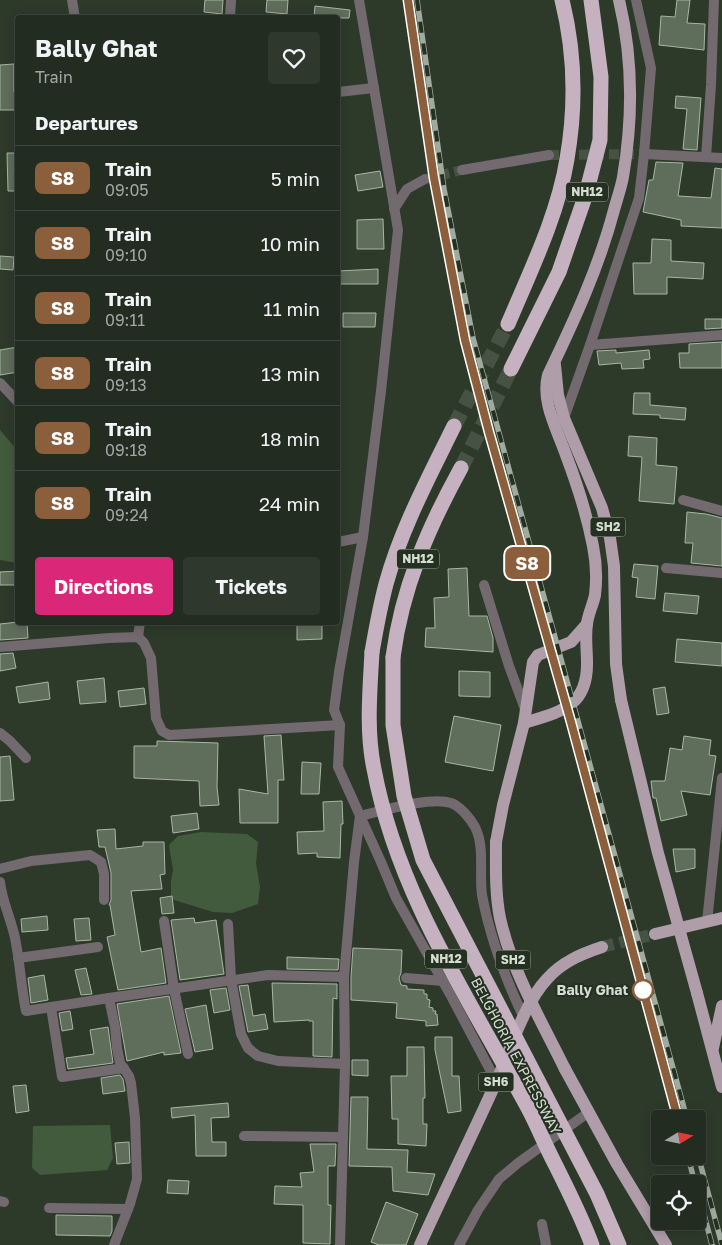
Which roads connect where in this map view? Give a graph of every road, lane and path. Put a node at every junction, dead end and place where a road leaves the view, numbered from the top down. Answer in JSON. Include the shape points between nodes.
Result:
{"nodes":[{"id":1,"x":72,"y":0,"type":"edge"},
{"id":2,"x":231,"y":0,"type":"edge"},
{"id":3,"x":359,"y":0,"type":"edge"},
{"id":4,"x":562,"y":0,"type":"edge"},
{"id":5,"x":592,"y":0,"type":"edge"},
{"id":6,"x":619,"y":0,"type":"edge"},
{"id":7,"x":636,"y":0,"type":"edge"},
{"id":8,"x":714,"y":0,"type":"edge"},
{"id":9,"x":74,"y":15,"type":"edge"},
{"id":10,"x":230,"y":15,"type":"edge"},
{"id":11,"x":374,"y":88,"type":"junction"},
{"id":12,"x":340,"y":92,"type":"edge"},
{"id":13,"x":644,"y":154,"type":"junction"},
{"id":14,"x":549,"y":155,"type":"tunnel mouth"},
{"id":15,"x":706,"y":157,"type":"junction"},
{"id":16,"x":722,"y":158,"type":"edge"},
{"id":17,"x":462,"y":170,"type":"tunnel mouth"},
{"id":18,"x":425,"y":179,"type":"tunnel mouth"},
{"id":19,"x":394,"y":209,"type":"junction"},
{"id":20,"x":508,"y":324,"type":"tunnel mouth"},
{"id":21,"x":722,"y":334,"type":"edge"},
{"id":22,"x":590,"y":345,"type":"junction"},
{"id":23,"x":554,"y":362,"type":"junction"},
{"id":24,"x":511,"y":369,"type":"tunnel mouth"},
{"id":25,"x":0,"y":383,"type":"edge"},
{"id":26,"x":15,"y":399,"type":"edge"},
{"id":27,"x":564,"y":418,"type":"junction"},
{"id":28,"x":454,"y":426,"type":"tunnel mouth"},
{"id":29,"x":571,"y":452,"type":"junction"},
{"id":30,"x":461,"y":468,"type":"tunnel mouth"},
{"id":31,"x":682,"y":500,"type":"dead end"},
{"id":32,"x":722,"y":510,"type":"edge"},
{"id":33,"x":363,"y":537,"type":"junction"},
{"id":34,"x":340,"y":542,"type":"edge"},
{"id":35,"x":666,"y":568,"type":"dead end"},
{"id":36,"x":722,"y":573,"type":"edge"},
{"id":37,"x":484,"y":585,"type":"dead end"},
{"id":38,"x":587,"y":624,"type":"junction"},
{"id":39,"x":140,"y":625,"type":"edge"},
{"id":40,"x":138,"y":637,"type":"junction"},
{"id":41,"x":0,"y":648,"type":"edge"},
{"id":42,"x":525,"y":709,"type":"junction"},
{"id":43,"x":524,"y":723,"type":"junction"},
{"id":44,"x":340,"y":725,"type":"junction"},
{"id":45,"x":0,"y":733,"type":"edge"},
{"id":46,"x":26,"y":758,"type":"dead end"},
{"id":47,"x":722,"y":778,"type":"edge"},
{"id":48,"x":360,"y":816,"type":"junction"},
{"id":49,"x":0,"y":869,"type":"edge"},
{"id":50,"x":0,"y":882,"type":"edge"},
{"id":51,"x":1,"y":893,"type":"edge"},
{"id":52,"x":104,"y":900,"type":"dead end"},
{"id":53,"x":722,"y":918,"type":"edge"},
{"id":54,"x":164,"y":920,"type":"dead end"},
{"id":55,"x":707,"y":922,"type":"junction"},
{"id":56,"x":228,"y":924,"type":"dead end"},
{"id":57,"x":655,"y":934,"type":"tunnel mouth"},
{"id":58,"x":98,"y":947,"type":"dead end"},
{"id":59,"x":602,"y":947,"type":"tunnel mouth"},
{"id":60,"x":18,"y":958,"type":"junction"},
{"id":61,"x":344,"y":977,"type":"junction"},
{"id":62,"x":406,"y":978,"type":"dead end"},
{"id":63,"x":231,"y":980,"type":"junction"},
{"id":64,"x":443,"y":981,"type":"junction"},
{"id":65,"x":174,"y":989,"type":"junction"},
{"id":66,"x":109,"y":998,"type":"junction"},
{"id":67,"x":722,"y":1006,"type":"edge"},
{"id":68,"x":51,"y":1007,"type":"junction"},
{"id":69,"x":524,"y":1018,"type":"junction"},
{"id":70,"x":712,"y":1052,"type":"junction"},
{"id":71,"x":188,"y":1054,"type":"dead end"},
{"id":72,"x":344,"y":1064,"type":"junction"},
{"id":73,"x":124,"y":1068,"type":"junction"},
{"id":74,"x":496,"y":1081,"type":"junction"},
{"id":75,"x":722,"y":1087,"type":"edge"},
{"id":76,"x":588,"y":1112,"type":"junction"},
{"id":77,"x":244,"y":1136,"type":"dead end"},
{"id":78,"x":342,"y":1137,"type":"junction"},
{"id":79,"x":49,"y":1208,"type":"dead end"},
{"id":80,"x":128,"y":1209,"type":"junction"},
{"id":81,"x":542,"y":1224,"type":"dead end"},
{"id":82,"x":114,"y":1245,"type":"edge"},
{"id":83,"x":340,"y":1245,"type":"edge"},
{"id":84,"x":420,"y":1245,"type":"edge"},
{"id":85,"x":459,"y":1245,"type":"edge"},
{"id":86,"x":546,"y":1245,"type":"edge"},
{"id":87,"x":592,"y":1245,"type":"edge"},
{"id":88,"x":619,"y":1245,"type":"edge"},
{"id":89,"x":666,"y":1245,"type":"edge"}],
"edges":[{"from":1,"to":9,"type":"street"},
{"from":2,"to":10,"type":"street"},
{"from":3,"to":11,"type":"street"},
{"from":4,"to":20,"type":"highway","number":"NH12","via":[[573,81],[567,160],[541,244]]},
{"from":5,"to":24,"type":"highway","number":"NH12","via":[[601,77],[600,140],[560,272]]},
{"from":6,"to":23,"type":"main road","number":"SH2","via":[[630,76],[629,131],[623,179],[586,293]]},
{"from":7,"to":13,"type":"street","via":[[651,68]]},
{"from":8,"to":15,"type":"street"},
{"from":11,"to":12,"type":"street"},
{"from":11,"to":19,"type":"street"},
{"from":13,"to":15,"type":"street"},
{"from":13,"to":22,"type":"street","via":[[638,198]]},
{"from":14,"to":17,"type":"street"},
{"from":15,"to":16,"type":"street"},
{"from":18,"to":19,"type":"street","via":[[407,190]]},
{"from":19,"to":33,"type":"street","via":[[398,230]]},
{"from":21,"to":22,"type":"street"},
{"from":22,"to":27,"type":"street"},
{"from":23,"to":27,"type":"main road","number":"SH2"},
{"from":23,"to":29,"type":"main road","number":"SH2","via":[[546,394],[555,424]]},
{"from":25,"to":26,"type":"street"},
{"from":27,"to":29,"type":"main road","number":"SH2"},
{"from":28,"to":87,"type":"highway","name":"BELGHORIA EXPRESSWAY","number":"NH12","bridge":true,"via":[[416,504],[386,583],[372,652],[369,707],[373,767],[402,869],[465,997],[528,1109]]},
{"from":29,"to":38,"type":"main road","number":"SH2","via":[[594,547],[594,596]]},
{"from":29,"to":70,"type":"main road","number":"SH2","bridge":true,"via":[[602,508],[610,538],[614,566],[616,664],[621,700]]},
{"from":30,"to":88,"type":"highway","name":"BELGHORIA EXPRESSWAY","number":"NH12","bridge":true,"via":[[415,565],[397,625],[393,657],[393,725],[404,796],[423,860],[597,1194]]},
{"from":31,"to":32,"type":"street"},
{"from":33,"to":34,"type":"street"},
{"from":33,"to":44,"type":"street","via":[[334,710]]},
{"from":35,"to":36,"type":"street"},
{"from":37,"to":42,"type":"street"},
{"from":38,"to":42,"type":"main road","number":"SH2","via":[[571,642],[538,655],[532,662]]},
{"from":38,"to":43,"type":"main road","via":[[587,678],[580,695],[552,714]]},
{"from":39,"to":40,"type":"street"},
{"from":40,"to":41,"type":"street"},
{"from":40,"to":44,"type":"street","via":[[151,658],[156,718],[162,731],[169,735]]},
{"from":42,"to":43,"type":"main road","number":"SH2"},
{"from":43,"to":76,"type":"main road","number":"SH2","bridge":true,"via":[[496,842],[500,916],[518,976]]},
{"from":44,"to":48,"type":"street","via":[[338,767]]},
{"from":45,"to":46,"type":"street"},
{"from":47,"to":55,"type":"street"},
{"from":48,"to":61,"type":"street"},
{"from":48,"to":64,"type":"street","via":[[396,898]]},
{"from":48,"to":69,"type":"street","via":[[438,800],[453,803],[465,813],[475,828],[480,849],[482,893],[488,926]]},
{"from":49,"to":52,"type":"street","via":[[31,861],[90,855],[101,862]]},
{"from":50,"to":51,"type":"street"},
{"from":51,"to":60,"type":"street","via":[[16,939]]},
{"from":53,"to":55,"type":"main road"},
{"from":54,"to":65,"type":"street"},
{"from":55,"to":57,"type":"main road"},
{"from":56,"to":63,"type":"street"},
{"from":58,"to":60,"type":"street"},
{"from":59,"to":69,"type":"main road","number":"SH6","via":[[559,966],[545,980]]},
{"from":60,"to":68,"type":"street","via":[[26,1011]]},
{"from":61,"to":63,"type":"street","via":[[268,975]]},
{"from":61,"to":72,"type":"street"},
{"from":62,"to":64,"type":"street"},
{"from":63,"to":65,"type":"street"},
{"from":63,"to":72,"type":"street","via":[[241,1034],[248,1048],[258,1056],[278,1061]]},
{"from":64,"to":74,"type":"street"},
{"from":65,"to":66,"type":"street"},
{"from":65,"to":71,"type":"street"},
{"from":66,"to":68,"type":"street"},
{"from":66,"to":73,"type":"street","via":[[118,1055]]},
{"from":67,"to":70,"type":"main road"},
{"from":68,"to":73,"type":"street","via":[[62,1077]]},
{"from":69,"to":74,"type":"main road","number":"SH6"},
{"from":70,"to":75,"type":"main road"},
{"from":72,"to":78,"type":"street"},
{"from":73,"to":80,"type":"street","via":[[131,1083],[137,1179]]},
{"from":74,"to":84,"type":"main road","number":"SH6"},
{"from":76,"to":85,"type":"street","via":[[499,1179]]},
{"from":76,"to":89,"type":"main road","number":"SH2"},
{"from":77,"to":78,"type":"street"},
{"from":78,"to":83,"type":"street"},
{"from":79,"to":80,"type":"street"},
{"from":80,"to":82,"type":"street"},
{"from":81,"to":86,"type":"street"}]}
